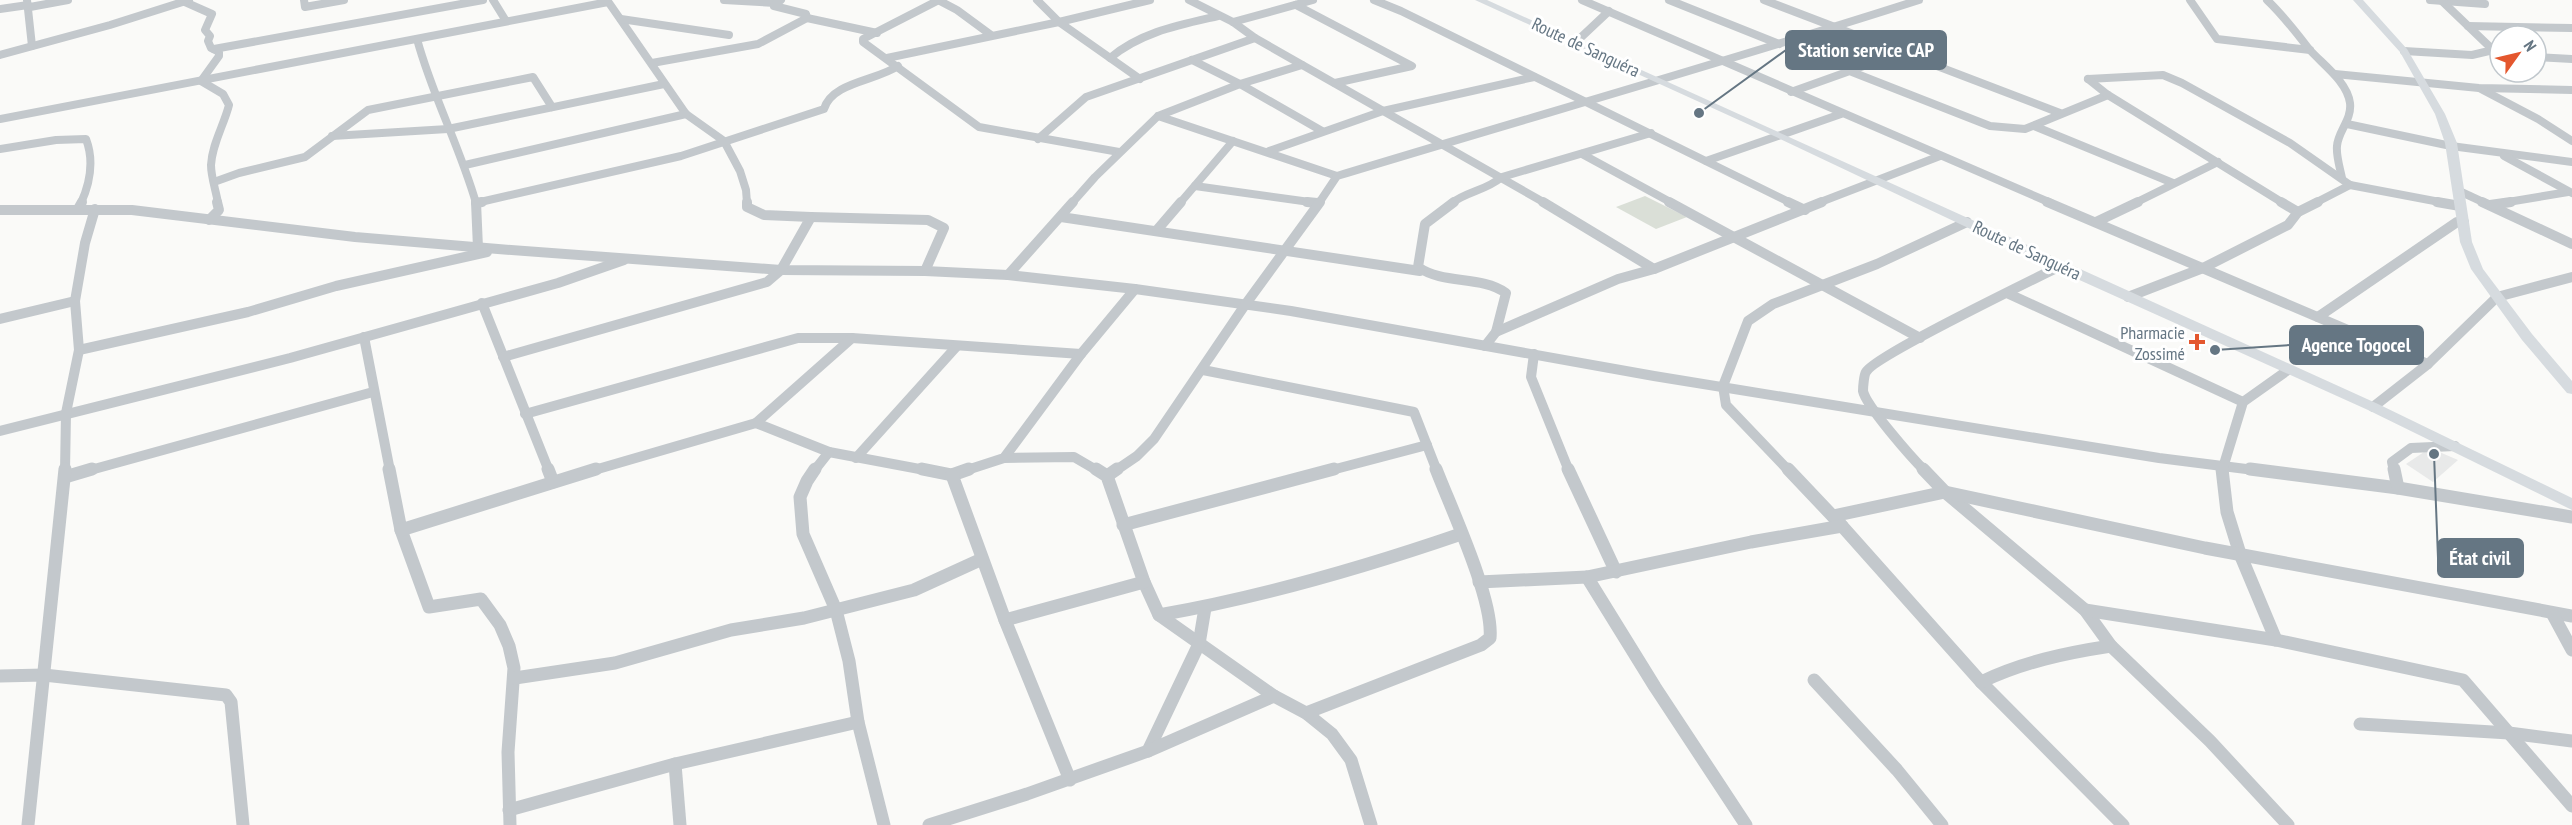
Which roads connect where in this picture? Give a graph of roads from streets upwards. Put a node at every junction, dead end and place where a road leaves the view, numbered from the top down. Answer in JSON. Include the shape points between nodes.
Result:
{"nodes":[{"id":1,"x":68,"y":0,"type":"edge"},
{"id":2,"x":304,"y":0,"type":"edge"},
{"id":3,"x":344,"y":0,"type":"edge"},
{"id":4,"x":483,"y":0,"type":"edge"},
{"id":5,"x":493,"y":0,"type":"edge"},
{"id":6,"x":724,"y":0,"type":"edge"},
{"id":7,"x":939,"y":0,"type":"edge"},
{"id":8,"x":1037,"y":0,"type":"edge"},
{"id":9,"x":1150,"y":0,"type":"edge"},
{"id":10,"x":1189,"y":0,"type":"edge"},
{"id":11,"x":1313,"y":0,"type":"edge"},
{"id":12,"x":1374,"y":0,"type":"edge"},
{"id":13,"x":1400,"y":0,"type":"edge"},
{"id":14,"x":1480,"y":0,"type":"edge"},
{"id":15,"x":1582,"y":0,"type":"edge"},
{"id":16,"x":1669,"y":0,"type":"edge"},
{"id":17,"x":1764,"y":0,"type":"edge"},
{"id":18,"x":1919,"y":0,"type":"edge"},
{"id":19,"x":2190,"y":0,"type":"edge"},
{"id":20,"x":2267,"y":0,"type":"edge"},
{"id":21,"x":2358,"y":0,"type":"edge"},
{"id":22,"x":2430,"y":0,"type":"edge"},
{"id":23,"x":187,"y":1,"type":"edge"},
{"id":24,"x":608,"y":1,"type":"edge"},
{"id":25,"x":2442,"y":1,"type":"edge"},
{"id":26,"x":778,"y":2,"type":"edge"},
{"id":27,"x":28,"y":4,"type":"edge"},
{"id":28,"x":1385,"y":4,"type":"junction"},
{"id":29,"x":2485,"y":4,"type":"dead end"},
{"id":30,"x":1296,"y":5,"type":"junction"},
{"id":31,"x":0,"y":9,"type":"edge"},
{"id":32,"x":1609,"y":11,"type":"junction"},
{"id":33,"x":1218,"y":16,"type":"junction"},
{"id":34,"x":807,"y":18,"type":"junction"},
{"id":35,"x":621,"y":19,"type":"junction"},
{"id":36,"x":506,"y":21,"type":"junction"},
{"id":37,"x":1059,"y":22,"type":"junction"},
{"id":38,"x":1233,"y":22,"type":"junction"},
{"id":39,"x":2468,"y":26,"type":"junction"},
{"id":40,"x":1833,"y":27,"type":"junction"},
{"id":41,"x":2572,"y":28,"type":"edge"},
{"id":42,"x":877,"y":33,"type":"junction"},
{"id":43,"x":729,"y":35,"type":"dead end"},
{"id":44,"x":991,"y":35,"type":"junction"},
{"id":45,"x":1255,"y":38,"type":"junction"},
{"id":46,"x":417,"y":39,"type":"junction"},
{"id":47,"x":1576,"y":42,"type":"junction"},
{"id":48,"x":1779,"y":44,"type":"junction"},
{"id":49,"x":32,"y":46,"type":"junction"},
{"id":50,"x":214,"y":49,"type":"junction"},
{"id":51,"x":2310,"y":50,"type":"junction"},
{"id":52,"x":2404,"y":51,"type":"junction"},
{"id":53,"x":1903,"y":52,"type":"junction"},
{"id":54,"x":2483,"y":54,"type":"junction"},
{"id":55,"x":2488,"y":54,"type":"edge"},
{"id":56,"x":0,"y":55,"type":"edge"},
{"id":57,"x":887,"y":58,"type":"junction"},
{"id":58,"x":1110,"y":58,"type":"junction"},
{"id":59,"x":2548,"y":58,"type":"edge"},
{"id":60,"x":2572,"y":59,"type":"edge"},
{"id":61,"x":1192,"y":60,"type":"junction"},
{"id":62,"x":1725,"y":62,"type":"junction"},
{"id":63,"x":652,"y":63,"type":"junction"},
{"id":64,"x":1302,"y":65,"type":"junction"},
{"id":65,"x":898,"y":66,"type":"junction"},
{"id":66,"x":1852,"y":72,"type":"junction"},
{"id":67,"x":2335,"y":74,"type":"junction"},
{"id":68,"x":1534,"y":77,"type":"junction"},
{"id":69,"x":1140,"y":79,"type":"junction"},
{"id":70,"x":1656,"y":80,"type":"junction"},
{"id":71,"x":201,"y":81,"type":"junction"},
{"id":72,"x":1335,"y":83,"type":"junction"},
{"id":73,"x":2424,"y":83,"type":"junction"},
{"id":74,"x":664,"y":84,"type":"junction"},
{"id":75,"x":1240,"y":84,"type":"junction"},
{"id":76,"x":2479,"y":88,"type":"junction"},
{"id":77,"x":2572,"y":90,"type":"edge"},
{"id":78,"x":1791,"y":93,"type":"junction"},
{"id":79,"x":2108,"y":94,"type":"junction"},
{"id":80,"x":436,"y":97,"type":"junction"},
{"id":81,"x":1587,"y":102,"type":"junction"},
{"id":82,"x":552,"y":107,"type":"junction"},
{"id":83,"x":1383,"y":111,"type":"junction"},
{"id":84,"x":2060,"y":113,"type":"junction"},
{"id":85,"x":686,"y":114,"type":"junction"},
{"id":86,"x":1841,"y":114,"type":"junction"},
{"id":87,"x":1158,"y":116,"type":"junction"},
{"id":88,"x":0,"y":119,"type":"edge"},
{"id":89,"x":2347,"y":124,"type":"junction"},
{"id":90,"x":2034,"y":126,"type":"junction"},
{"id":91,"x":448,"y":129,"type":"junction"},
{"id":92,"x":1322,"y":131,"type":"junction"},
{"id":93,"x":1651,"y":133,"type":"junction"},
{"id":94,"x":1778,"y":134,"type":"junction"},
{"id":95,"x":331,"y":136,"type":"junction"},
{"id":96,"x":1038,"y":139,"type":"junction"},
{"id":97,"x":724,"y":141,"type":"junction"},
{"id":98,"x":1233,"y":141,"type":"junction"},
{"id":99,"x":2572,"y":141,"type":"edge"},
{"id":100,"x":1440,"y":144,"type":"junction"},
{"id":101,"x":2451,"y":146,"type":"junction"},
{"id":102,"x":0,"y":150,"type":"edge"},
{"id":103,"x":1269,"y":151,"type":"junction"},
{"id":104,"x":1119,"y":152,"type":"junction"},
{"id":105,"x":2496,"y":152,"type":"junction"},
{"id":106,"x":1582,"y":154,"type":"junction"},
{"id":107,"x":1940,"y":156,"type":"junction"},
{"id":108,"x":1706,"y":161,"type":"junction"},
{"id":109,"x":2218,"y":162,"type":"junction"},
{"id":110,"x":2572,"y":162,"type":"edge"},
{"id":111,"x":465,"y":165,"type":"junction"},
{"id":112,"x":1337,"y":176,"type":"junction"},
{"id":113,"x":1502,"y":177,"type":"junction"},
{"id":114,"x":2342,"y":178,"type":"junction"},
{"id":115,"x":1874,"y":180,"type":"junction"},
{"id":116,"x":214,"y":182,"type":"junction"},
{"id":117,"x":2173,"y":183,"type":"junction"},
{"id":118,"x":2350,"y":185,"type":"junction"},
{"id":119,"x":1195,"y":186,"type":"junction"},
{"id":120,"x":2457,"y":190,"type":"junction"},
{"id":121,"x":2570,"y":193,"type":"edge"},
{"id":122,"x":476,"y":203,"type":"junction"},
{"id":123,"x":1317,"y":203,"type":"junction"},
{"id":124,"x":2490,"y":205,"type":"junction"},
{"id":125,"x":2460,"y":206,"type":"junction"},
{"id":126,"x":78,"y":209,"type":"junction"},
{"id":127,"x":94,"y":209,"type":"junction"},
{"id":128,"x":0,"y":210,"type":"edge"},
{"id":129,"x":1804,"y":210,"type":"junction"},
{"id":130,"x":2298,"y":212,"type":"junction"},
{"id":131,"x":811,"y":217,"type":"junction"},
{"id":132,"x":1060,"y":217,"type":"junction"},
{"id":133,"x":209,"y":220,"type":"junction"},
{"id":134,"x":1967,"y":222,"type":"junction"},
{"id":135,"x":2096,"y":222,"type":"junction"},
{"id":136,"x":2464,"y":222,"type":"junction"},
{"id":137,"x":1157,"y":230,"type":"junction"},
{"id":138,"x":1734,"y":238,"type":"junction"},
{"id":139,"x":2572,"y":244,"type":"edge"},
{"id":140,"x":478,"y":248,"type":"junction"},
{"id":141,"x":498,"y":249,"type":"junction"},
{"id":142,"x":1286,"y":251,"type":"junction"},
{"id":143,"x":627,"y":259,"type":"junction"},
{"id":144,"x":2060,"y":266,"type":"junction"},
{"id":145,"x":2203,"y":268,"type":"junction"},
{"id":146,"x":1654,"y":269,"type":"junction"},
{"id":147,"x":781,"y":270,"type":"junction"},
{"id":148,"x":1420,"y":271,"type":"junction"},
{"id":149,"x":925,"y":272,"type":"junction"},
{"id":150,"x":1008,"y":275,"type":"junction"},
{"id":151,"x":2572,"y":277,"type":"edge"},
{"id":152,"x":1822,"y":286,"type":"junction"},
{"id":153,"x":1135,"y":289,"type":"junction"},
{"id":154,"x":2009,"y":294,"type":"junction"},
{"id":155,"x":2128,"y":297,"type":"junction"},
{"id":156,"x":2497,"y":297,"type":"junction"},
{"id":157,"x":75,"y":301,"type":"junction"},
{"id":158,"x":482,"y":303,"type":"junction"},
{"id":159,"x":1245,"y":305,"type":"junction"},
{"id":160,"x":2318,"y":317,"type":"junction"},
{"id":161,"x":0,"y":319,"type":"edge"},
{"id":162,"x":1496,"y":332,"type":"junction"},
{"id":163,"x":364,"y":337,"type":"junction"},
{"id":164,"x":852,"y":338,"type":"junction"},
{"id":165,"x":1920,"y":338,"type":"junction"},
{"id":166,"x":957,"y":346,"type":"junction"},
{"id":167,"x":1485,"y":346,"type":"junction"},
{"id":168,"x":80,"y":350,"type":"junction"},
{"id":169,"x":1081,"y":354,"type":"junction"},
{"id":170,"x":1534,"y":354,"type":"junction"},
{"id":171,"x":502,"y":357,"type":"junction"},
{"id":172,"x":2428,"y":364,"type":"junction"},
{"id":173,"x":1203,"y":370,"type":"junction"},
{"id":174,"x":2288,"y":370,"type":"junction"},
{"id":175,"x":1723,"y":386,"type":"junction"},
{"id":176,"x":2570,"y":386,"type":"edge"},
{"id":177,"x":373,"y":392,"type":"junction"},
{"id":178,"x":2243,"y":402,"type":"junction"},
{"id":179,"x":2373,"y":407,"type":"junction"},
{"id":180,"x":1875,"y":411,"type":"junction"},
{"id":181,"x":66,"y":413,"type":"junction"},
{"id":182,"x":525,"y":414,"type":"junction"},
{"id":183,"x":756,"y":423,"type":"junction"},
{"id":184,"x":0,"y":430,"type":"edge"},
{"id":185,"x":1427,"y":444,"type":"junction"},
{"id":186,"x":2456,"y":446,"type":"junction"},
{"id":187,"x":829,"y":452,"type":"junction"},
{"id":188,"x":856,"y":458,"type":"junction"},
{"id":189,"x":1004,"y":458,"type":"junction"},
{"id":190,"x":2222,"y":467,"type":"junction"},
{"id":191,"x":952,"y":475,"type":"junction"},
{"id":192,"x":1107,"y":476,"type":"junction"},
{"id":193,"x":65,"y":477,"type":"junction"},
{"id":194,"x":554,"y":482,"type":"junction"},
{"id":195,"x":2398,"y":488,"type":"junction"},
{"id":196,"x":1945,"y":492,"type":"junction"},
{"id":197,"x":2572,"y":505,"type":"edge"},
{"id":198,"x":1833,"y":516,"type":"junction"},
{"id":199,"x":2572,"y":517,"type":"edge"},
{"id":200,"x":1123,"y":525,"type":"junction"},
{"id":201,"x":1842,"y":526,"type":"junction"},
{"id":202,"x":401,"y":530,"type":"junction"},
{"id":203,"x":1461,"y":534,"type":"junction"},
{"id":204,"x":2240,"y":554,"type":"junction"},
{"id":205,"x":981,"y":559,"type":"junction"},
{"id":206,"x":1616,"y":572,"type":"junction"},
{"id":207,"x":1587,"y":576,"type":"junction"},
{"id":208,"x":1144,"y":582,"type":"junction"},
{"id":209,"x":1479,"y":582,"type":"junction"},
{"id":210,"x":1205,"y":608,"type":"junction"},
{"id":211,"x":836,"y":610,"type":"junction"},
{"id":212,"x":2085,"y":610,"type":"junction"},
{"id":213,"x":2552,"y":612,"type":"junction"},
{"id":214,"x":1159,"y":615,"type":"junction"},
{"id":215,"x":2572,"y":616,"type":"edge"},
{"id":216,"x":1005,"y":620,"type":"junction"},
{"id":217,"x":2276,"y":640,"type":"junction"},
{"id":218,"x":1199,"y":644,"type":"junction"},
{"id":219,"x":2111,"y":646,"type":"junction"},
{"id":220,"x":2572,"y":650,"type":"edge"},
{"id":221,"x":44,"y":675,"type":"junction"},
{"id":222,"x":0,"y":676,"type":"edge"},
{"id":223,"x":515,"y":678,"type":"junction"},
{"id":224,"x":1814,"y":680,"type":"dead end"},
{"id":225,"x":1981,"y":682,"type":"junction"},
{"id":226,"x":1274,"y":696,"type":"junction"},
{"id":227,"x":1306,"y":713,"type":"junction"},
{"id":228,"x":858,"y":722,"type":"junction"},
{"id":229,"x":2360,"y":724,"type":"dead end"},
{"id":230,"x":2509,"y":733,"type":"junction"},
{"id":231,"x":2572,"y":741,"type":"edge"},
{"id":232,"x":1148,"y":751,"type":"junction"},
{"id":233,"x":675,"y":764,"type":"junction"},
{"id":234,"x":1070,"y":780,"type":"junction"},
{"id":235,"x":2572,"y":806,"type":"edge"},
{"id":236,"x":509,"y":810,"type":"junction"},
{"id":237,"x":28,"y":825,"type":"edge"},
{"id":238,"x":243,"y":825,"type":"edge"},
{"id":239,"x":510,"y":825,"type":"edge"},
{"id":240,"x":680,"y":825,"type":"edge"},
{"id":241,"x":884,"y":825,"type":"edge"},
{"id":242,"x":929,"y":825,"type":"edge"},
{"id":243,"x":1371,"y":825,"type":"edge"},
{"id":244,"x":1746,"y":825,"type":"edge"},
{"id":245,"x":1941,"y":825,"type":"edge"},
{"id":246,"x":2123,"y":825,"type":"edge"},
{"id":247,"x":2288,"y":825,"type":"edge"}],
"edges":[{"from":1,"to":27,"type":"street"},
{"from":2,"to":3,"type":"street","via":[[305,7]]},
{"from":4,"to":50,"type":"street"},
{"from":5,"to":36,"type":"street"},
{"from":6,"to":26,"type":"street"},
{"from":7,"to":42,"type":"street"},
{"from":7,"to":44,"type":"street"},
{"from":8,"to":37,"type":"street"},
{"from":9,"to":37,"type":"street"},
{"from":10,"to":33,"type":"street"},
{"from":11,"to":30,"type":"street"},
{"from":12,"to":28,"type":"street"},
{"from":13,"to":28,"type":"street"},
{"from":14,"to":47,"type":"street","name":"Route de Sanguéra"},
{"from":15,"to":32,"type":"street"},
{"from":16,"to":48,"type":"street"},
{"from":17,"to":40,"type":"street"},
{"from":18,"to":40,"type":"street"},
{"from":19,"to":51,"type":"street","via":[[2217,39]]},
{"from":20,"to":51,"type":"street"},
{"from":21,"to":52,"type":"street"},
{"from":22,"to":25,"type":"street"},
{"from":23,"to":49,"type":"street"},
{"from":23,"to":50,"type":"street","via":[[212,14],[205,30]]},
{"from":24,"to":35,"type":"street"},
{"from":24,"to":36,"type":"street"},
{"from":25,"to":29,"type":"street"},
{"from":25,"to":39,"type":"street"},
{"from":26,"to":34,"type":"street","via":[[774,6],[806,14]]},
{"from":27,"to":31,"type":"street"},
{"from":27,"to":49,"type":"street"},
{"from":28,"to":68,"type":"street"},
{"from":30,"to":38,"type":"street"},
{"from":30,"to":72,"type":"street","via":[[1412,66]]},
{"from":32,"to":47,"type":"street"},
{"from":32,"to":62,"type":"street"},
{"from":33,"to":38,"type":"street"},
{"from":33,"to":58,"type":"street","via":[[1125,44]]},
{"from":34,"to":42,"type":"street"},
{"from":34,"to":63,"type":"street","via":[[758,44]]},
{"from":35,"to":43,"type":"street"},
{"from":35,"to":63,"type":"street"},
{"from":36,"to":46,"type":"street"},
{"from":37,"to":44,"type":"street"},
{"from":37,"to":58,"type":"street"},
{"from":38,"to":45,"type":"street"},
{"from":39,"to":41,"type":"street"},
{"from":39,"to":54,"type":"street","via":[[2491,48]]},
{"from":40,"to":48,"type":"street"},
{"from":40,"to":53,"type":"street"},
{"from":42,"to":57,"type":"street","via":[[863,40]]},
{"from":44,"to":57,"type":"street"},
{"from":45,"to":61,"type":"street"},
{"from":45,"to":64,"type":"street"},
{"from":46,"to":71,"type":"street"},
{"from":46,"to":80,"type":"street"},
{"from":47,"to":70,"type":"street","name":"Route de Sanguéra"},
{"from":48,"to":62,"type":"street"},
{"from":49,"to":56,"type":"street"},
{"from":50,"to":71,"type":"street","via":[[219,52],[219,59]]},
{"from":51,"to":67,"type":"street"},
{"from":52,"to":54,"type":"street"},
{"from":52,"to":73,"type":"street"},
{"from":53,"to":66,"type":"street"},
{"from":53,"to":84,"type":"street"},
{"from":54,"to":55,"type":"street"},
{"from":57,"to":65,"type":"street"},
{"from":58,"to":69,"type":"street"},
{"from":59,"to":60,"type":"street"},
{"from":61,"to":69,"type":"street"},
{"from":61,"to":75,"type":"street"},
{"from":62,"to":70,"type":"street"},
{"from":62,"to":78,"type":"street"},
{"from":63,"to":74,"type":"street"},
{"from":64,"to":72,"type":"street"},
{"from":64,"to":75,"type":"street"},
{"from":65,"to":96,"type":"street","via":[[979,128]]},
{"from":65,"to":97,"type":"street","via":[[831,94],[824,109]]},
{"from":66,"to":78,"type":"street"},
{"from":66,"to":90,"type":"street","via":[[1990,126],[2018,130]]},
{"from":67,"to":73,"type":"street"},
{"from":67,"to":89,"type":"street","via":[[2350,103]]},
{"from":68,"to":81,"type":"street"},
{"from":68,"to":83,"type":"street"},
{"from":69,"to":96,"type":"street","via":[[1086,97]]},
{"from":70,"to":81,"type":"street"},
{"from":70,"to":94,"type":"street","name":"Route de Sanguéra"},
{"from":71,"to":88,"type":"street"},
{"from":71,"to":116,"type":"street","via":[[223,94],[229,105],[216,142]]},
{"from":72,"to":83,"type":"street"},
{"from":73,"to":76,"type":"street"},
{"from":73,"to":101,"type":"street"},
{"from":74,"to":82,"type":"street"},
{"from":74,"to":85,"type":"street"},
{"from":75,"to":87,"type":"street"},
{"from":75,"to":92,"type":"street"},
{"from":76,"to":77,"type":"street"},
{"from":76,"to":99,"type":"street"},
{"from":78,"to":86,"type":"street"},
{"from":79,"to":84,"type":"street"},
{"from":79,"to":109,"type":"street"},
{"from":79,"to":114,"type":"street","via":[[2088,79],[2163,75],[2290,143]]},
{"from":80,"to":82,"type":"street","via":[[533,77]]},
{"from":80,"to":91,"type":"street"},
{"from":80,"to":95,"type":"street","via":[[368,110]]},
{"from":81,"to":93,"type":"street"},
{"from":81,"to":100,"type":"street"},
{"from":82,"to":91,"type":"street"},
{"from":83,"to":92,"type":"street"},
{"from":83,"to":100,"type":"street"},
{"from":84,"to":90,"type":"street"},
{"from":85,"to":97,"type":"street"},
{"from":85,"to":111,"type":"street"},
{"from":86,"to":94,"type":"street"},
{"from":86,"to":107,"type":"street"},
{"from":87,"to":98,"type":"street"},
{"from":87,"to":104,"type":"street"},
{"from":89,"to":101,"type":"street"},
{"from":89,"to":114,"type":"street","via":[[2337,146]]},
{"from":90,"to":117,"type":"street"},
{"from":91,"to":95,"type":"street"},
{"from":91,"to":111,"type":"street"},
{"from":92,"to":103,"type":"street"},
{"from":93,"to":106,"type":"street"},
{"from":93,"to":108,"type":"street"},
{"from":94,"to":108,"type":"street"},
{"from":94,"to":115,"type":"street","name":"Route de Sanguéra"},
{"from":95,"to":116,"type":"street","via":[[305,157]]},
{"from":96,"to":104,"type":"street"},
{"from":97,"to":122,"type":"street","via":[[681,156]]},
{"from":97,"to":131,"type":"street","via":[[740,171],[747,207],[764,215]]},
{"from":98,"to":103,"type":"street"},
{"from":98,"to":119,"type":"street"},
{"from":100,"to":112,"type":"street"},
{"from":100,"to":113,"type":"street"},
{"from":101,"to":105,"type":"street"},
{"from":101,"to":120,"type":"street"},
{"from":102,"to":126,"type":"street","via":[[86,139],[91,169]]},
{"from":103,"to":112,"type":"street"},
{"from":104,"to":132,"type":"street"},
{"from":105,"to":110,"type":"street"},
{"from":105,"to":121,"type":"street"},
{"from":106,"to":113,"type":"street"},
{"from":106,"to":138,"type":"street"},
{"from":107,"to":115,"type":"street"},
{"from":107,"to":135,"type":"street"},
{"from":108,"to":129,"type":"street"},
{"from":109,"to":117,"type":"street"},
{"from":109,"to":130,"type":"street"},
{"from":111,"to":122,"type":"street"},
{"from":112,"to":123,"type":"street"},
{"from":113,"to":146,"type":"street"},
{"from":113,"to":148,"type":"street","via":[[1459,198],[1425,224]]},
{"from":114,"to":118,"type":"street"},
{"from":115,"to":129,"type":"street"},
{"from":115,"to":134,"type":"street","name":"Route de Sanguéra"},
{"from":116,"to":133,"type":"street","via":[[220,205]]},
{"from":117,"to":135,"type":"street"},
{"from":118,"to":125,"type":"street"},
{"from":118,"to":130,"type":"street"},
{"from":119,"to":123,"type":"street"},
{"from":119,"to":137,"type":"street"},
{"from":120,"to":124,"type":"street"},
{"from":120,"to":125,"type":"street"},
{"from":121,"to":124,"type":"street"},
{"from":122,"to":140,"type":"street"},
{"from":123,"to":142,"type":"street"},
{"from":124,"to":139,"type":"street"},
{"from":125,"to":136,"type":"street"},
{"from":126,"to":127,"type":"street"},
{"from":126,"to":128,"type":"street"},
{"from":127,"to":133,"type":"street"},
{"from":127,"to":157,"type":"street"},
{"from":129,"to":138,"type":"street"},
{"from":130,"to":145,"type":"street","via":[[2288,225]]},
{"from":131,"to":147,"type":"street"},
{"from":131,"to":149,"type":"street","via":[[937,222],[944,228]]},
{"from":132,"to":137,"type":"street"},
{"from":132,"to":150,"type":"street"},
{"from":133,"to":140,"type":"street"},
{"from":134,"to":144,"type":"street","name":"Route de Sanguéra"},
{"from":134,"to":152,"type":"street"},
{"from":135,"to":145,"type":"street"},
{"from":136,"to":156,"type":"street","via":[[2469,254]]},
{"from":136,"to":160,"type":"street","via":[[2457,222]]},
{"from":137,"to":142,"type":"street"},
{"from":138,"to":146,"type":"street"},
{"from":138,"to":152,"type":"street"},
{"from":140,"to":141,"type":"street"},
{"from":141,"to":143,"type":"street"},
{"from":141,"to":168,"type":"street"},
{"from":142,"to":148,"type":"street"},
{"from":142,"to":159,"type":"street"},
{"from":143,"to":147,"type":"street"},
{"from":143,"to":158,"type":"street"},
{"from":144,"to":154,"type":"street"},
{"from":144,"to":155,"type":"street","name":"Route de Sanguéra"},
{"from":145,"to":155,"type":"street"},
{"from":145,"to":160,"type":"street"},
{"from":146,"to":162,"type":"street","via":[[1618,279]]},
{"from":147,"to":149,"type":"street"},
{"from":147,"to":171,"type":"street","via":[[756,287]]},
{"from":148,"to":162,"type":"street","via":[[1494,285],[1506,293]]},
{"from":149,"to":150,"type":"street"},
{"from":150,"to":153,"type":"street"},
{"from":151,"to":156,"type":"street"},
{"from":152,"to":165,"type":"street"},
{"from":152,"to":175,"type":"street","via":[[1765,307],[1748,321]]},
{"from":153,"to":159,"type":"street"},
{"from":153,"to":169,"type":"street"},
{"from":154,"to":165,"type":"street"},
{"from":154,"to":178,"type":"street"},
{"from":155,"to":174,"type":"street","name":"Route de Sanguéra"},
{"from":156,"to":172,"type":"street"},
{"from":156,"to":176,"type":"street"},
{"from":157,"to":161,"type":"street"},
{"from":157,"to":168,"type":"street"},
{"from":158,"to":163,"type":"street"},
{"from":158,"to":171,"type":"street"},
{"from":159,"to":167,"type":"street"},
{"from":159,"to":173,"type":"street"},
{"from":160,"to":172,"type":"street"},
{"from":162,"to":167,"type":"street"},
{"from":163,"to":177,"type":"street"},
{"from":163,"to":181,"type":"street"},
{"from":164,"to":166,"type":"street"},
{"from":164,"to":182,"type":"street","via":[[792,339]]},
{"from":164,"to":183,"type":"street"},
{"from":165,"to":180,"type":"street","via":[[1866,372],[1863,391]]},
{"from":166,"to":169,"type":"street"},
{"from":166,"to":188,"type":"street"},
{"from":167,"to":170,"type":"street"},
{"from":168,"to":181,"type":"street"},
{"from":169,"to":189,"type":"street"},
{"from":170,"to":175,"type":"street"},
{"from":170,"to":206,"type":"street","via":[[1531,377],[1581,501]]},
{"from":171,"to":182,"type":"street"},
{"from":172,"to":179,"type":"street"},
{"from":173,"to":185,"type":"street","via":[[1414,412]]},
{"from":173,"to":192,"type":"street","via":[[1154,439]]},
{"from":174,"to":178,"type":"street"},
{"from":174,"to":179,"type":"street","name":"Route de Sanguéra"},
{"from":175,"to":180,"type":"street"},
{"from":175,"to":198,"type":"street","via":[[1729,410]]},
{"from":177,"to":193,"type":"street"},
{"from":177,"to":202,"type":"street"},
{"from":178,"to":190,"type":"street"},
{"from":179,"to":186,"type":"street","name":"Route de Sanguéra"},
{"from":180,"to":190,"type":"street"},
{"from":180,"to":196,"type":"street"},
{"from":181,"to":184,"type":"street"},
{"from":181,"to":193,"type":"street"},
{"from":182,"to":194,"type":"street"},
{"from":183,"to":187,"type":"street"},
{"from":183,"to":194,"type":"street"},
{"from":185,"to":200,"type":"street"},
{"from":185,"to":203,"type":"street"},
{"from":186,"to":195,"type":"street","via":[[2411,448],[2392,462]]},
{"from":186,"to":197,"type":"street","name":"Route de Sanguéra"},
{"from":187,"to":188,"type":"street"},
{"from":187,"to":211,"type":"street","via":[[801,488],[799,509],[803,534]]},
{"from":188,"to":191,"type":"street"},
{"from":189,"to":191,"type":"street"},
{"from":189,"to":192,"type":"street","via":[[1074,457]]},
{"from":190,"to":195,"type":"street"},
{"from":190,"to":204,"type":"street","via":[[2228,512]]},
{"from":191,"to":205,"type":"street"},
{"from":192,"to":200,"type":"street"},
{"from":193,"to":221,"type":"street"},
{"from":194,"to":202,"type":"street"},
{"from":195,"to":199,"type":"street"},
{"from":196,"to":198,"type":"street"},
{"from":196,"to":204,"type":"street"},
{"from":196,"to":212,"type":"street"},
{"from":198,"to":201,"type":"street"},
{"from":200,"to":208,"type":"street"},
{"from":201,"to":206,"type":"street"},
{"from":201,"to":225,"type":"street"},
{"from":202,"to":223,"type":"street","via":[[429,607],[481,599],[493,612],[507,642]]},
{"from":203,"to":209,"type":"street"},
{"from":203,"to":210,"type":"street","via":[[1315,582]]},
{"from":204,"to":213,"type":"street"},
{"from":204,"to":217,"type":"street"},
{"from":205,"to":211,"type":"street","via":[[914,590]]},
{"from":205,"to":216,"type":"street"},
{"from":206,"to":207,"type":"street"},
{"from":207,"to":209,"type":"street"},
{"from":207,"to":244,"type":"street","via":[[1654,687]]},
{"from":208,"to":214,"type":"street"},
{"from":208,"to":216,"type":"street"},
{"from":209,"to":227,"type":"street","via":[[1491,628],[1490,638],[1481,645]]},
{"from":210,"to":214,"type":"street"},
{"from":210,"to":218,"type":"street"},
{"from":211,"to":223,"type":"street","via":[[731,630],[615,663]]},
{"from":211,"to":228,"type":"street"},
{"from":212,"to":217,"type":"street"},
{"from":212,"to":219,"type":"street"},
{"from":213,"to":215,"type":"street"},
{"from":213,"to":220,"type":"street"},
{"from":214,"to":218,"type":"street"},
{"from":216,"to":234,"type":"street"},
{"from":217,"to":230,"type":"street","via":[[2463,680]]},
{"from":218,"to":226,"type":"street"},
{"from":218,"to":232,"type":"street"},
{"from":219,"to":225,"type":"street","via":[[2054,655]]},
{"from":219,"to":247,"type":"street","via":[[2210,741]]},
{"from":221,"to":222,"type":"street"},
{"from":221,"to":237,"type":"street"},
{"from":221,"to":238,"type":"street","via":[[212,692],[230,698]]},
{"from":223,"to":236,"type":"street","via":[[506,778]]},
{"from":224,"to":245,"type":"street"},
{"from":225,"to":246,"type":"street"},
{"from":226,"to":227,"type":"street"},
{"from":226,"to":232,"type":"street"},
{"from":227,"to":243,"type":"street","via":[[1332,734],[1351,760]]},
{"from":228,"to":233,"type":"street"},
{"from":228,"to":241,"type":"street"},
{"from":229,"to":230,"type":"street"},
{"from":230,"to":231,"type":"street"},
{"from":230,"to":235,"type":"street"},
{"from":232,"to":234,"type":"street"},
{"from":233,"to":236,"type":"street"},
{"from":233,"to":240,"type":"street"},
{"from":234,"to":242,"type":"street"},
{"from":236,"to":239,"type":"street"}]}
